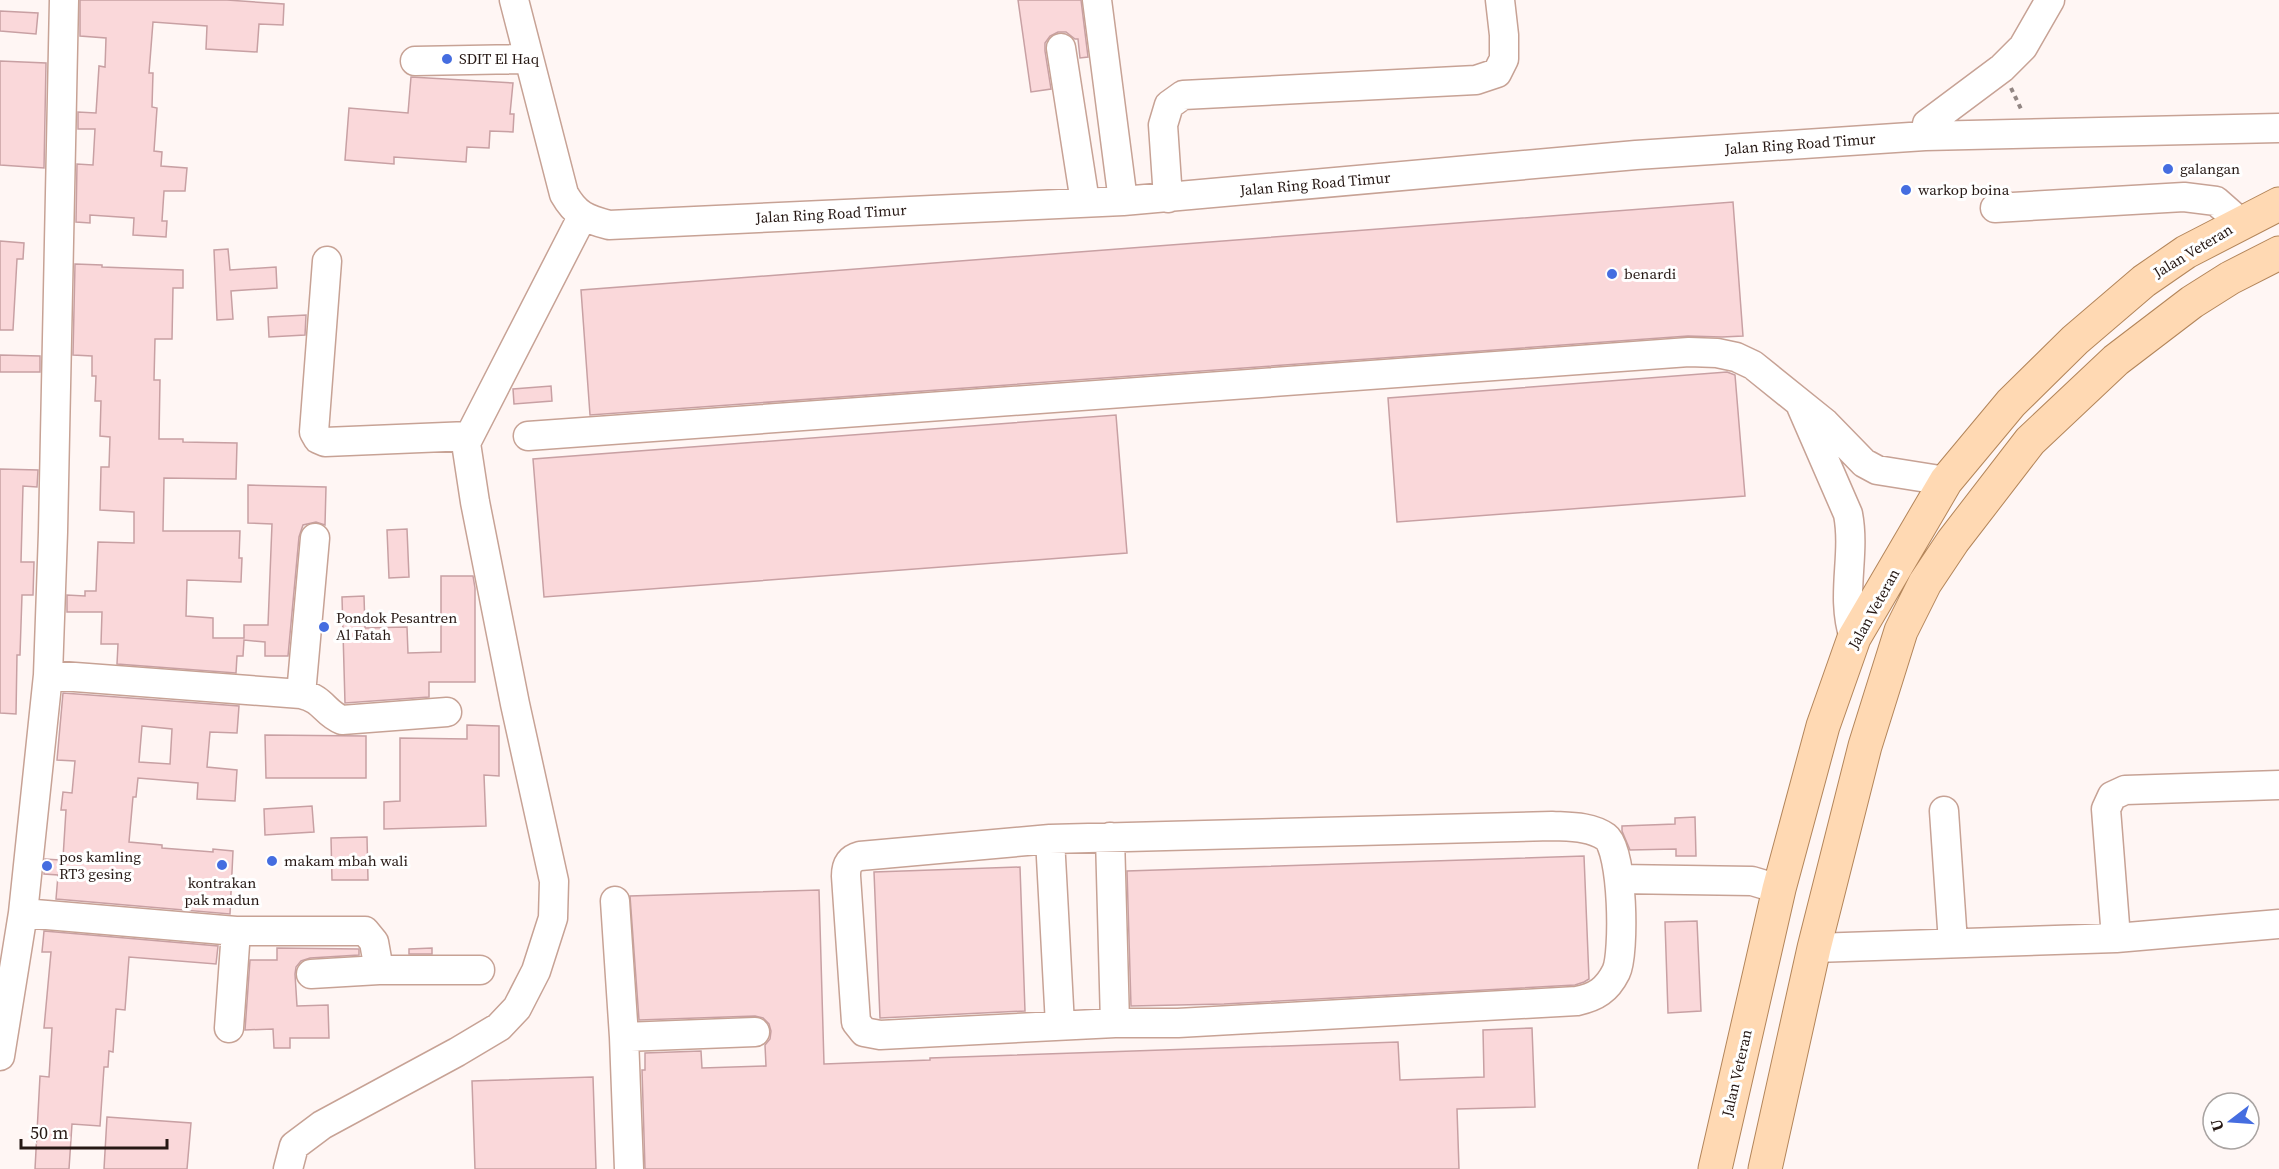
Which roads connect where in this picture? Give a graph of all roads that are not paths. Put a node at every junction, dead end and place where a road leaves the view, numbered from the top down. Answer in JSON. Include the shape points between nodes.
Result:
{"nodes":[{"id":1,"x":64,"y":0,"type":"edge"},
{"id":2,"x":514,"y":0,"type":"edge"},
{"id":3,"x":1097,"y":0,"type":"edge"},
{"id":4,"x":1500,"y":0,"type":"edge"},
{"id":5,"x":2050,"y":0,"type":"edge"},
{"id":6,"x":1060,"y":48,"type":"dead end"},
{"id":7,"x":529,"y":59,"type":"junction"},
{"id":8,"x":414,"y":61,"type":"dead end"},
{"id":9,"x":2279,"y":128,"type":"edge"},
{"id":10,"x":1924,"y":136,"type":"junction"},
{"id":11,"x":1168,"y":198,"type":"junction"},
{"id":12,"x":1123,"y":201,"type":"junction"},
{"id":13,"x":1085,"y":202,"type":"junction"},
{"id":14,"x":2279,"y":204,"type":"edge"},
{"id":15,"x":1995,"y":208,"type":"dead end"},
{"id":16,"x":582,"y":216,"type":"junction"},
{"id":17,"x":2241,"y":223,"type":"junction"},
{"id":18,"x":2279,"y":253,"type":"edge"},
{"id":19,"x":327,"y":261,"type":"dead end"},
{"id":20,"x":1799,"y":401,"type":"junction"},
{"id":21,"x":469,"y":436,"type":"junction"},
{"id":22,"x":528,"y":436,"type":"dead end"},
{"id":23,"x":1946,"y":482,"type":"junction"},
{"id":24,"x":315,"y":538,"type":"dead end"},
{"id":25,"x":1854,"y":638,"type":"junction"},
{"id":26,"x":48,"y":675,"type":"junction"},
{"id":27,"x":301,"y":694,"type":"junction"},
{"id":28,"x":447,"y":712,"type":"dead end"},
{"id":29,"x":2279,"y":785,"type":"edge"},
{"id":30,"x":1944,"y":811,"type":"dead end"},
{"id":31,"x":1110,"y":837,"type":"junction"},
{"id":32,"x":1050,"y":839,"type":"junction"},
{"id":33,"x":1619,"y":879,"type":"junction"},
{"id":34,"x":1764,"y":884,"type":"junction"},
{"id":35,"x":615,"y":901,"type":"dead end"},
{"id":36,"x":23,"y":913,"type":"junction"},
{"id":37,"x":2279,"y":924,"type":"edge"},
{"id":38,"x":236,"y":931,"type":"junction"},
{"id":39,"x":2116,"y":938,"type":"junction"},
{"id":40,"x":1953,"y":943,"type":"junction"},
{"id":41,"x":1814,"y":948,"type":"junction"},
{"id":42,"x":379,"y":970,"type":"junction"},
{"id":43,"x":480,"y":970,"type":"dead end"},
{"id":44,"x":310,"y":974,"type":"dead end"},
{"id":45,"x":1115,"y":1023,"type":"junction"},
{"id":46,"x":1060,"y":1025,"type":"junction"},
{"id":47,"x":229,"y":1028,"type":"dead end"},
{"id":48,"x":755,"y":1032,"type":"dead end"},
{"id":49,"x":624,"y":1037,"type":"junction"},
{"id":50,"x":0,"y":1056,"type":"edge"},
{"id":51,"x":288,"y":1169,"type":"edge"},
{"id":52,"x":629,"y":1169,"type":"edge"},
{"id":53,"x":1714,"y":1169,"type":"edge"},
{"id":54,"x":1765,"y":1169,"type":"edge"}],
"edges":[{"from":1,"to":26,"type":"street"},
{"from":2,"to":7,"type":"street"},
{"from":3,"to":12,"type":"street"},
{"from":4,"to":11,"type":"street","via":[[1504,59],[1497,74],[1476,80],[1183,94],[1169,105],[1164,125]]},
{"from":5,"to":10,"type":"street","via":[[2023,47],[2002,68],[1927,124]]},
{"from":6,"to":13,"type":"street"},
{"from":7,"to":8,"type":"street"},
{"from":7,"to":16,"type":"street","via":[[564,194]]},
{"from":9,"to":10,"type":"street","name":"Jalan Ring Road Timur"},
{"from":10,"to":11,"type":"street","name":"Jalan Ring Road Timur","via":[[1636,155]]},
{"from":11,"to":12,"type":"street","name":"Jalan Ring Road Timur"},
{"from":12,"to":13,"type":"street","name":"Jalan Ring Road Timur"},
{"from":13,"to":16,"type":"street","name":"Jalan Ring Road Timur","via":[[609,225]]},
{"from":14,"to":17,"type":"main road","name":"Jalan Veteran"},
{"from":15,"to":17,"type":"street","via":[[2184,196],[2216,201]]},
{"from":16,"to":21,"type":"street"},
{"from":17,"to":23,"type":"main road","name":"Jalan Veteran","via":[[2186,252],[2111,307],[2011,403]]},
{"from":18,"to":41,"type":"main road","via":[[2192,302],[2116,360],[2030,441],[1953,541],[1925,583],[1901,631],[1865,746]]},
{"from":19,"to":21,"type":"street","via":[[315,432],[318,439],[325,442]]},
{"from":20,"to":22,"type":"street","via":[[1753,365],[1736,357],[1689,352]]},
{"from":20,"to":23,"type":"street","via":[[1864,463],[1890,474]]},
{"from":20,"to":25,"type":"street","via":[[1843,500],[1851,531],[1847,605]]},
{"from":21,"to":51,"type":"street","via":[[466,450],[475,502],[554,881],[553,918],[537,971],[517,1008],[498,1027],[322,1125],[294,1146]]},
{"from":23,"to":25,"type":"main road","name":"Jalan Veteran"},
{"from":24,"to":27,"type":"street"},
{"from":25,"to":34,"type":"main road","name":"Jalan Veteran"},
{"from":26,"to":27,"type":"street"},
{"from":26,"to":36,"type":"street"},
{"from":27,"to":28,"type":"street","via":[[317,699],[342,720]]},
{"from":29,"to":39,"type":"street","via":[[2125,790],[2112,796],[2106,809]]},
{"from":30,"to":40,"type":"street"},
{"from":31,"to":32,"type":"street"},
{"from":31,"to":33,"type":"street","via":[[1584,828],[1612,843]]},
{"from":31,"to":45,"type":"street"},
{"from":32,"to":46,"type":"street"},
{"from":32,"to":46,"type":"street","via":[[860,856],[846,868],[846,885],[856,1022],[864,1032],[880,1035]]},
{"from":33,"to":34,"type":"street"},
{"from":33,"to":45,"type":"street","via":[[1621,955],[1607,986],[1590,998],[1213,1021]]},
{"from":34,"to":53,"type":"main road","name":"Jalan Veteran"},
{"from":35,"to":49,"type":"street"},
{"from":36,"to":38,"type":"street"},
{"from":36,"to":50,"type":"street"},
{"from":37,"to":39,"type":"street"},
{"from":38,"to":42,"type":"street","via":[[365,931],[374,942]]},
{"from":38,"to":47,"type":"street"},
{"from":39,"to":40,"type":"street"},
{"from":40,"to":41,"type":"street"},
{"from":41,"to":54,"type":"main road"},
{"from":42,"to":43,"type":"street"},
{"from":42,"to":44,"type":"street"},
{"from":45,"to":46,"type":"street"},
{"from":48,"to":49,"type":"street"},
{"from":49,"to":52,"type":"street"}]}
